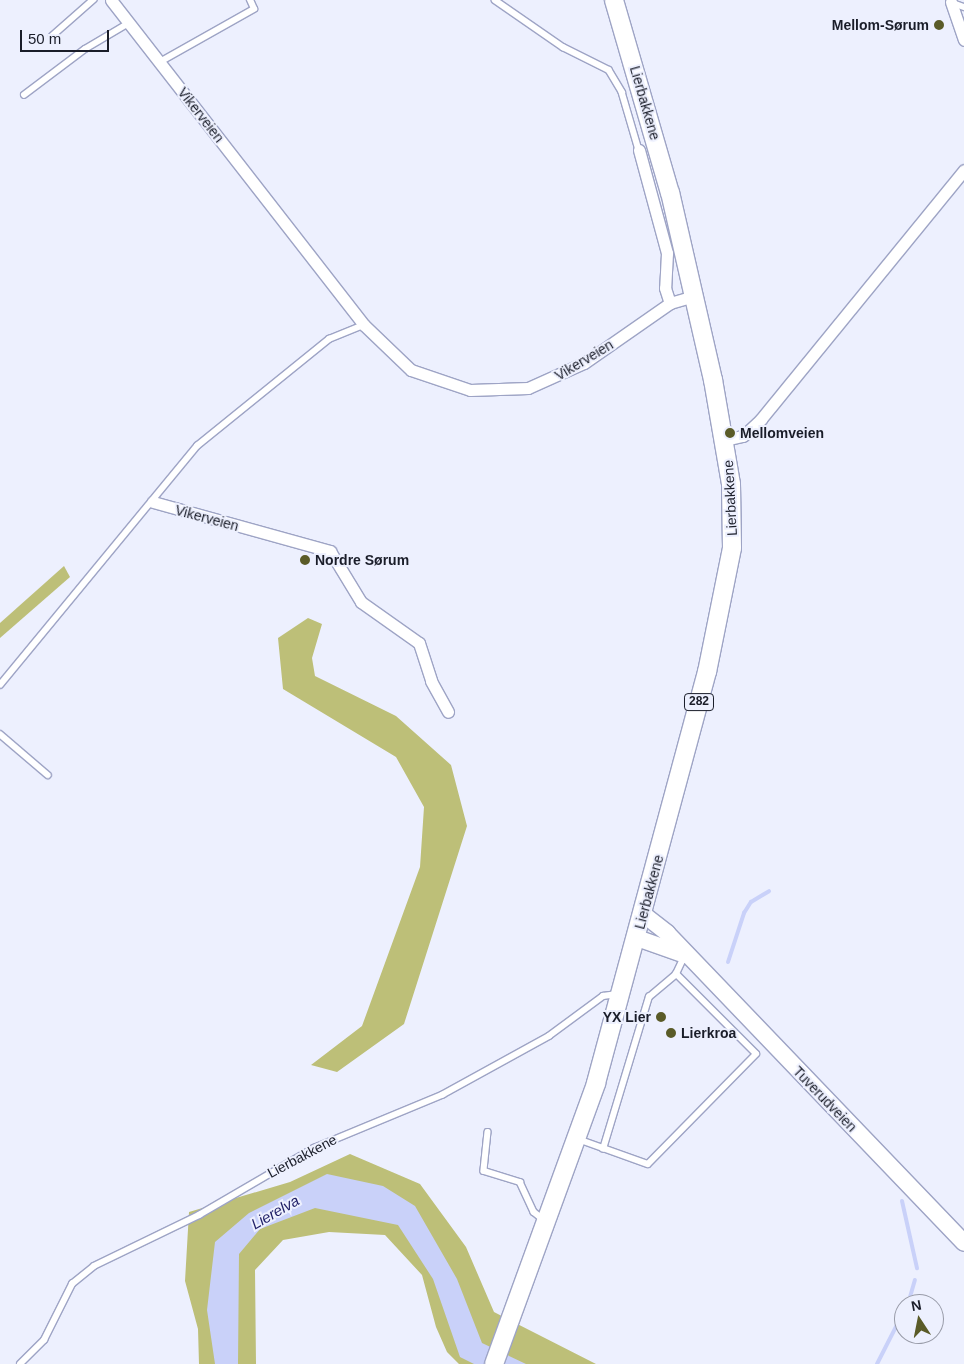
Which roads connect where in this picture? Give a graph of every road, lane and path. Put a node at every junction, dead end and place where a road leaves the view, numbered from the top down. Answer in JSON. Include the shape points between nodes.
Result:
{"nodes":[{"id":1,"x":111,"y":0,"type":"edge"},
{"id":2,"x":250,"y":0,"type":"edge"},
{"id":3,"x":495,"y":0,"type":"edge"},
{"id":4,"x":614,"y":0,"type":"edge"},
{"id":5,"x":89,"y":1,"type":"edge"},
{"id":6,"x":950,"y":1,"type":"edge"},
{"id":7,"x":964,"y":7,"type":"edge"},
{"id":8,"x":129,"y":23,"type":"junction"},
{"id":9,"x":52,"y":36,"type":"dead end"},
{"id":10,"x":964,"y":40,"type":"edge"},
{"id":11,"x":160,"y":62,"type":"junction"},
{"id":12,"x":24,"y":95,"type":"dead end"},
{"id":13,"x":639,"y":150,"type":"joint"},
{"id":14,"x":964,"y":170,"type":"edge"},
{"id":15,"x":695,"y":296,"type":"junction"},
{"id":16,"x":670,"y":303,"type":"junction"},
{"id":17,"x":364,"y":326,"type":"junction"},
{"id":18,"x":725,"y":440,"type":"junction"},
{"id":19,"x":153,"y":502,"type":"junction"},
{"id":20,"x":0,"y":685,"type":"edge"},
{"id":21,"x":448,"y":712,"type":"dead end"},
{"id":22,"x":0,"y":734,"type":"edge"},
{"id":23,"x":48,"y":775,"type":"dead end"},
{"id":24,"x":643,"y":914,"type":"junction"},
{"id":25,"x":637,"y":938,"type":"junction"},
{"id":26,"x":685,"y":955,"type":"junction"},
{"id":27,"x":676,"y":974,"type":"junction"},
{"id":28,"x":621,"y":996,"type":"junction"},
{"id":29,"x":488,"y":1132,"type":"dead end"},
{"id":30,"x":578,"y":1138,"type":"junction"},
{"id":31,"x":603,"y":1149,"type":"junction"},
{"id":32,"x":548,"y":1222,"type":"junction"},
{"id":33,"x":964,"y":1244,"type":"edge"},
{"id":34,"x":20,"y":1364,"type":"edge"},
{"id":35,"x":494,"y":1364,"type":"edge"}],
"edges":[{"from":1,"to":8,"type":"street","name":"Vikerveien"},
{"from":2,"to":11,"type":"lane","via":[[254,9]]},
{"from":3,"to":13,"type":"lane","via":[[563,47],[609,70],[622,92]]},
{"from":4,"to":15,"type":"main road","name":"Lierbakkene","number":"282"},
{"from":5,"to":9,"type":"lane"},
{"from":6,"to":7,"type":"lane"},
{"from":6,"to":10,"type":"street"},
{"from":8,"to":11,"type":"street","name":"Vikerveien"},
{"from":8,"to":12,"type":"lane"},
{"from":11,"to":17,"type":"street","name":"Vikerveien"},
{"from":13,"to":16,"type":"street","via":[[667,253],[665,288]]},
{"from":14,"to":18,"type":"street","via":[[761,419],[743,436]]},
{"from":15,"to":16,"type":"street","name":"Vikerveien"},
{"from":15,"to":18,"type":"main road","name":"Lierbakkene","number":"282"},
{"from":16,"to":17,"type":"street","name":"Vikerveien","via":[[574,369],[528,388],[500,392],[459,388],[410,370]]},
{"from":17,"to":19,"type":"lane","name":"Vikerveien","via":[[329,340],[215,429],[183,461]]},
{"from":18,"to":24,"type":"main road","name":"Lierbakkene","number":"282","via":[[733,505],[730,569]]},
{"from":19,"to":20,"type":"lane"},
{"from":19,"to":21,"type":"street","name":"Vikerveien","via":[[330,551],[362,602],[419,643],[430,681]]},
{"from":22,"to":23,"type":"lane"},
{"from":24,"to":25,"type":"main road","name":"Lierbakkene","number":"282"},
{"from":24,"to":26,"type":"main road","name":"Tuverudveien"},
{"from":25,"to":26,"type":"main road","name":"Tuverudveien"},
{"from":25,"to":28,"type":"main road","name":"Lierbakkene","number":"282"},
{"from":26,"to":27,"type":"lane"},
{"from":26,"to":33,"type":"main road","name":"Tuverudveien"},
{"from":27,"to":31,"type":"lane","via":[[649,997]]},
{"from":27,"to":31,"type":"lane","via":[[756,1054],[648,1164]]},
{"from":28,"to":30,"type":"main road","name":"Lierbakkene","number":"282"},
{"from":28,"to":34,"type":"lane","name":"Lierbakkene","via":[[603,996],[549,1036],[442,1095],[314,1148],[199,1214],[94,1266],[72,1284],[50,1331]]},
{"from":29,"to":32,"type":"lane","via":[[484,1170],[520,1182],[534,1212]]},
{"from":30,"to":31,"type":"lane"},
{"from":30,"to":32,"type":"main road","name":"Lierbakkene","number":"282"},
{"from":32,"to":35,"type":"main road","name":"Lierbakkene","number":"282"}]}
